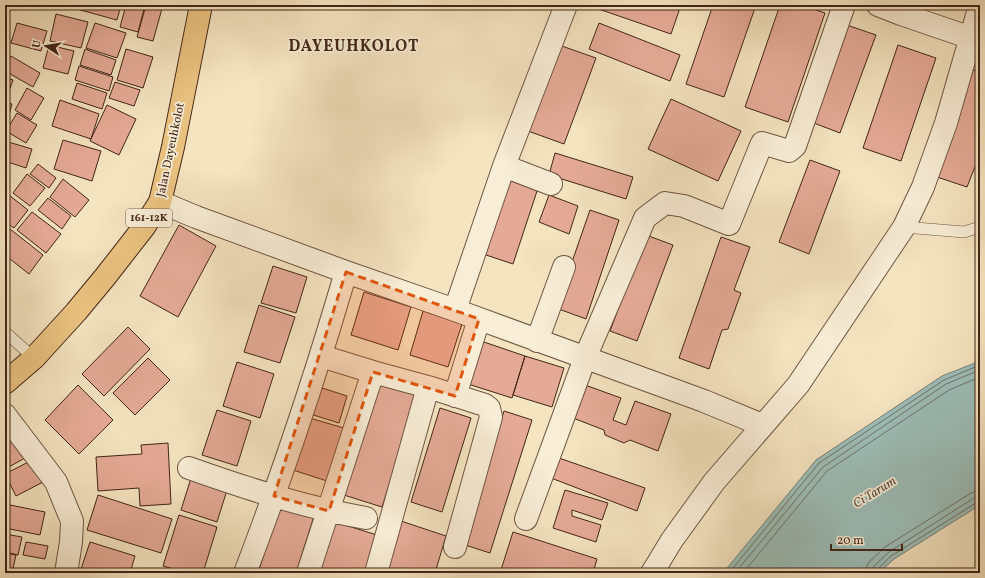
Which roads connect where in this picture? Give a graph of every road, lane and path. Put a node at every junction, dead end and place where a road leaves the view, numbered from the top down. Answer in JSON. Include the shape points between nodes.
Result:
{"nodes":[{"id":1,"x":200,"y":5,"type":"edge"},
{"id":2,"x":566,"y":5,"type":"edge"},
{"id":3,"x":844,"y":5,"type":"edge"},
{"id":4,"x":878,"y":5,"type":"edge"},
{"id":5,"x":980,"y":5,"type":"edge"},
{"id":6,"x":975,"y":39,"type":"edge"},
{"id":7,"x":504,"y":166,"type":"junction"},
{"id":8,"x":551,"y":184,"type":"dead end"},
{"id":9,"x":160,"y":202,"type":"junction"},
{"id":10,"x":980,"y":225,"type":"edge"},
{"id":11,"x":904,"y":227,"type":"junction"},
{"id":12,"x":564,"y":267,"type":"dead end"},
{"id":13,"x":346,"y":272,"type":"junction"},
{"id":14,"x":456,"y":310,"type":"junction"},
{"id":15,"x":479,"y":319,"type":"junction"},
{"id":16,"x":5,"y":332,"type":"edge"},
{"id":17,"x":537,"y":341,"type":"junction"},
{"id":18,"x":321,"y":356,"type":"junction"},
{"id":19,"x":34,"y":358,"type":"junction"},
{"id":20,"x":585,"y":358,"type":"junction"},
{"id":21,"x":373,"y":372,"type":"junction"},
{"id":22,"x":5,"y":383,"type":"edge"},
{"id":23,"x":428,"y":387,"type":"junction"},
{"id":24,"x":455,"y":396,"type":"junction"},
{"id":25,"x":5,"y":415,"type":"edge"},
{"id":26,"x":762,"y":425,"type":"junction"},
{"id":27,"x":189,"y":468,"type":"dead end"},
{"id":28,"x":274,"y":496,"type":"junction"},
{"id":29,"x":329,"y":511,"type":"junction"},
{"id":30,"x":366,"y":518,"type":"dead end"},
{"id":31,"x":526,"y":519,"type":"dead end"},
{"id":32,"x":455,"y":547,"type":"dead end"},
{"id":33,"x":66,"y":573,"type":"edge"},
{"id":34,"x":245,"y":573,"type":"edge"},
{"id":35,"x":308,"y":573,"type":"edge"},
{"id":36,"x":376,"y":573,"type":"edge"},
{"id":37,"x":652,"y":573,"type":"edge"}],
"edges":[{"from":1,"to":9,"type":"main road","name":"Jalan Dayeuhkolot","number":"161-12K"},
{"from":2,"to":7,"type":"street"},
{"from":3,"to":20,"type":"street","via":[[795,146],[789,150],[762,143],[729,224],[684,206],[665,203],[645,218]]},
{"from":4,"to":6,"type":"street"},
{"from":5,"to":6,"type":"street"},
{"from":6,"to":11,"type":"street","via":[[923,187]]},
{"from":7,"to":8,"type":"street"},
{"from":7,"to":14,"type":"street"},
{"from":9,"to":13,"type":"street"},
{"from":9,"to":19,"type":"main road","name":"Jalan Dayeuhkolot","number":"161-12K","via":[[105,277]]},
{"from":10,"to":11,"type":"lane","via":[[964,232]]},
{"from":11,"to":26,"type":"street","via":[[798,385]]},
{"from":12,"to":17,"type":"street"},
{"from":13,"to":14,"type":"street"},
{"from":13,"to":18,"type":"street"},
{"from":14,"to":15,"type":"street"},
{"from":15,"to":17,"type":"street"},
{"from":15,"to":24,"type":"street"},
{"from":16,"to":19,"type":"lane"},
{"from":17,"to":20,"type":"street"},
{"from":18,"to":21,"type":"street"},
{"from":18,"to":28,"type":"street"},
{"from":19,"to":22,"type":"main road","name":"Jalan Dayeuhkolot","number":"161-12K"},
{"from":20,"to":26,"type":"street"},
{"from":20,"to":31,"type":"street"},
{"from":21,"to":23,"type":"street"},
{"from":21,"to":29,"type":"street"},
{"from":23,"to":24,"type":"street"},
{"from":23,"to":36,"type":"street"},
{"from":24,"to":32,"type":"street","via":[[485,405],[489,408],[491,417]]},
{"from":25,"to":33,"type":"street","via":[[56,482],[72,520]]},
{"from":26,"to":37,"type":"street","via":[[714,482],[672,540]]},
{"from":27,"to":28,"type":"street"},
{"from":28,"to":29,"type":"street"},
{"from":28,"to":34,"type":"street"},
{"from":29,"to":30,"type":"street"},
{"from":29,"to":35,"type":"street"}]}
